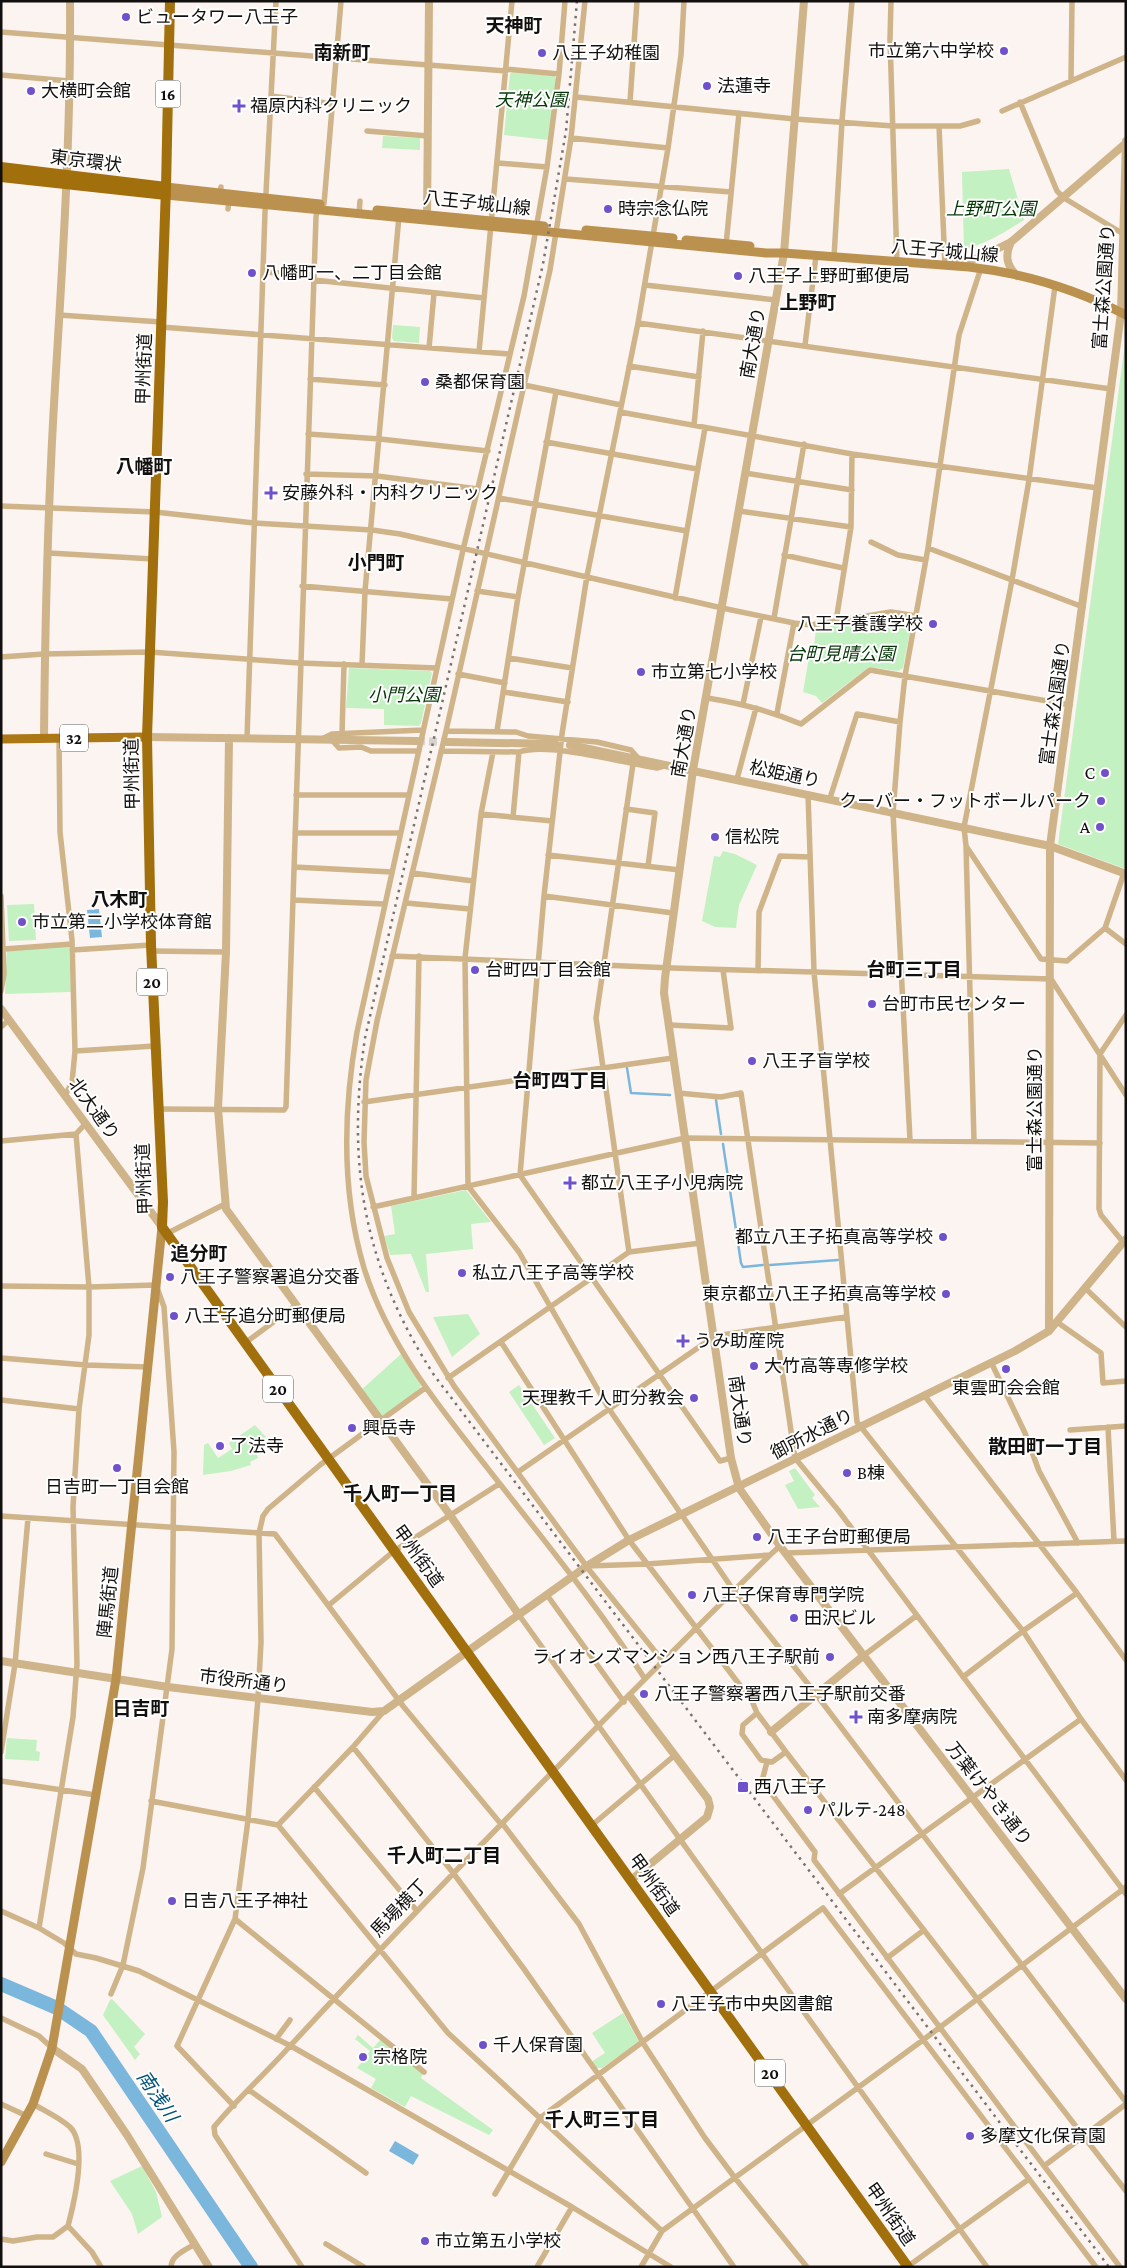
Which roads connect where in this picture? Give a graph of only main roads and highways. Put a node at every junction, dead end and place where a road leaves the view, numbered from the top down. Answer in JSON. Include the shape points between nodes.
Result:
{"nodes":[{"id":1,"x":170,"y":1,"type":"edge"},
{"id":2,"x":1,"y":167,"type":"edge"},
{"id":3,"x":1,"y":177,"type":"edge"},
{"id":4,"x":67,"y":180,"type":"junction"},
{"id":5,"x":166,"y":191,"type":"junction"},
{"id":6,"x":265,"y":201,"type":"junction"},
{"id":7,"x":1124,"y":314,"type":"edge"},
{"id":8,"x":4,"y":737,"type":"edge"},
{"id":9,"x":147,"y":737,"type":"junction"},
{"id":10,"x":164,"y":1230,"type":"junction"},
{"id":11,"x":1,"y":2162,"type":"edge"},
{"id":12,"x":907,"y":2267,"type":"edge"}],
"edges":[{"from":1,"to":5,"type":"highway","name":"甲州街道","number":"16"},
{"from":2,"to":4,"type":"highway","name":"東京環状"},
{"from":3,"to":4,"type":"highway","name":"東京環状"},
{"from":4,"to":5,"type":"highway","name":"東京環状"},
{"from":5,"to":6,"type":"main road","name":"八王子城山線","via":[[221,190]]},
{"from":5,"to":6,"type":"main road","name":"八王子城山線","via":[[228,205]]},
{"from":5,"to":9,"type":"highway","name":"甲州街道","number":"20"},
{"from":6,"to":7,"type":"main road","name":"八王子城山線","via":[[772,248],[784,253],[816,256],[981,268],[1055,286]]},
{"from":8,"to":9,"type":"main road","number":"32"},
{"from":9,"to":10,"type":"highway","name":"甲州街道","number":"20","via":[[151,948]]},
{"from":10,"to":11,"type":"main road","name":"陣馬街道","via":[[116,1679],[53,2043],[33,2104]]},
{"from":10,"to":12,"type":"highway","name":"甲州街道","number":"20"}]}
